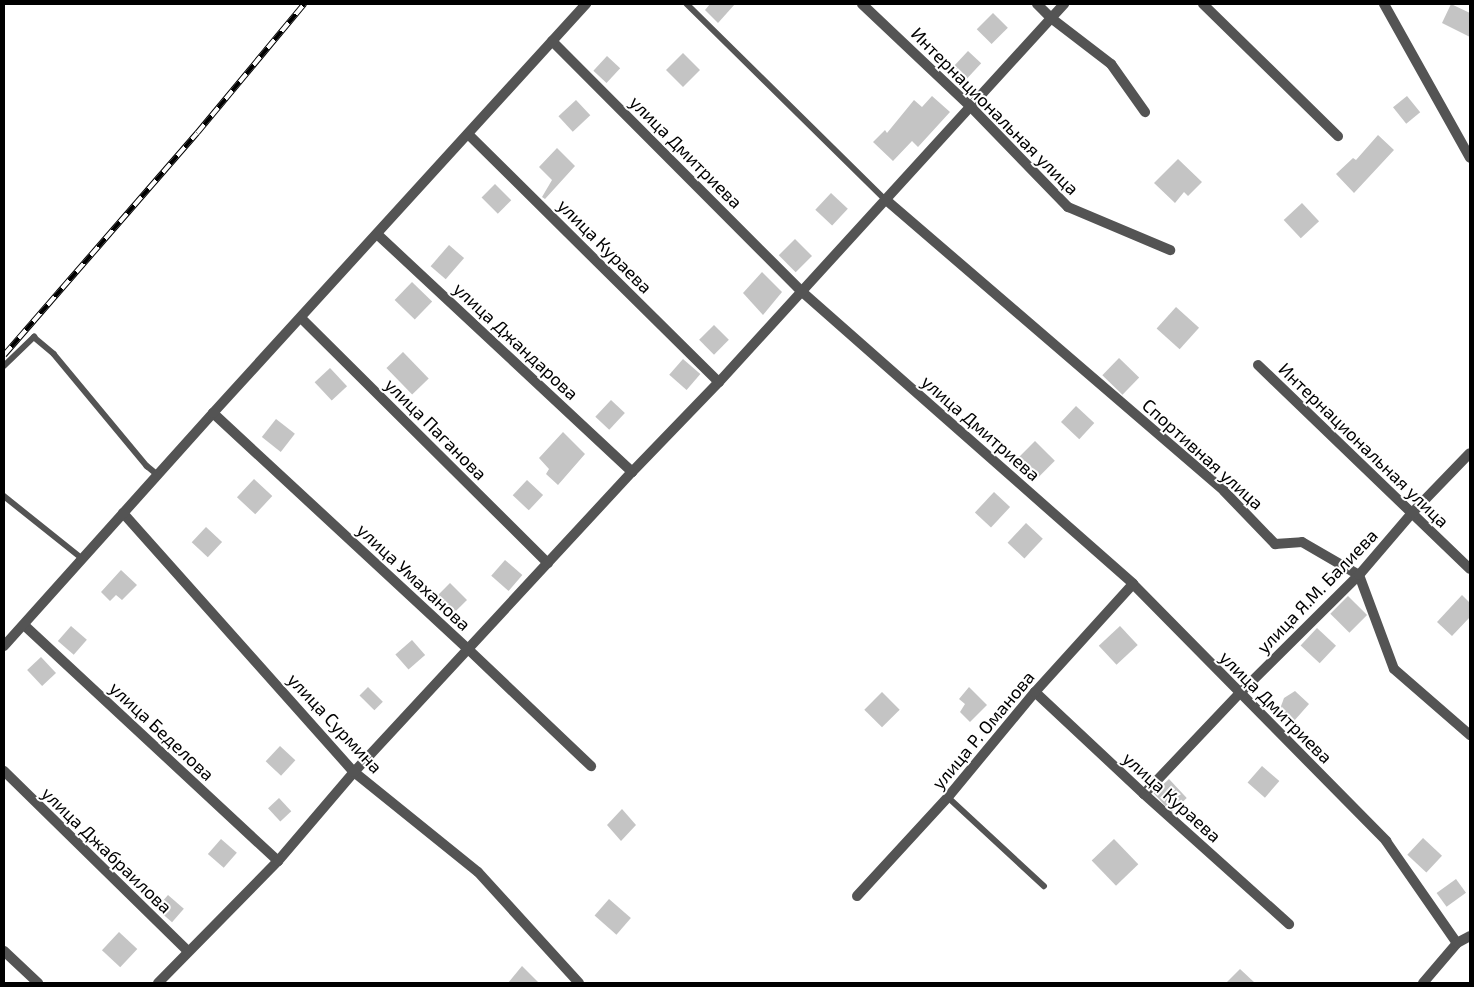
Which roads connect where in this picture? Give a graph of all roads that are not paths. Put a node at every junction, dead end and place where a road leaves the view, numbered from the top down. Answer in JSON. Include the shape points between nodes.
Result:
{"nodes":[{"id":1,"x":586,"y":4,"type":"edge"},
{"id":2,"x":687,"y":4,"type":"edge"},
{"id":3,"x":862,"y":4,"type":"edge"},
{"id":4,"x":1037,"y":4,"type":"edge"},
{"id":5,"x":1064,"y":4,"type":"edge"},
{"id":6,"x":1203,"y":4,"type":"edge"},
{"id":7,"x":1387,"y":5,"type":"edge"},
{"id":8,"x":1051,"y":18,"type":"junction"},
{"id":9,"x":552,"y":41,"type":"junction"},
{"id":10,"x":970,"y":106,"type":"junction"},
{"id":11,"x":1145,"y":112,"type":"dead end"},
{"id":12,"x":468,"y":134,"type":"junction"},
{"id":13,"x":1338,"y":136,"type":"dead end"},
{"id":14,"x":1470,"y":158,"type":"edge"},
{"id":15,"x":885,"y":199,"type":"junction"},
{"id":16,"x":377,"y":234,"type":"junction"},
{"id":17,"x":1170,"y":250,"type":"dead end"},
{"id":18,"x":800,"y":290,"type":"junction"},
{"id":19,"x":301,"y":318,"type":"junction"},
{"id":20,"x":1258,"y":365,"type":"dead end"},
{"id":21,"x":4,"y":366,"type":"edge"},
{"id":22,"x":719,"y":382,"type":"junction"},
{"id":23,"x":213,"y":413,"type":"junction"},
{"id":24,"x":1470,"y":453,"type":"edge"},
{"id":25,"x":632,"y":472,"type":"junction"},
{"id":26,"x":158,"y":475,"type":"junction"},
{"id":27,"x":4,"y":496,"type":"edge"},
{"id":28,"x":123,"y":513,"type":"junction"},
{"id":29,"x":1412,"y":513,"type":"junction"},
{"id":30,"x":83,"y":559,"type":"junction"},
{"id":31,"x":548,"y":563,"type":"junction"},
{"id":32,"x":1470,"y":568,"type":"edge"},
{"id":33,"x":1359,"y":575,"type":"junction"},
{"id":34,"x":1133,"y":584,"type":"junction"},
{"id":35,"x":24,"y":624,"type":"junction"},
{"id":36,"x":4,"y":646,"type":"edge"},
{"id":37,"x":468,"y":649,"type":"junction"},
{"id":38,"x":1035,"y":692,"type":"junction"},
{"id":39,"x":1240,"y":693,"type":"junction"},
{"id":40,"x":1470,"y":735,"type":"edge"},
{"id":41,"x":591,"y":766,"type":"dead end"},
{"id":42,"x":4,"y":771,"type":"edge"},
{"id":43,"x":354,"y":772,"type":"junction"},
{"id":44,"x":1144,"y":794,"type":"junction"},
{"id":45,"x":948,"y":797,"type":"junction"},
{"id":46,"x":278,"y":861,"type":"junction"},
{"id":47,"x":1044,"y":886,"type":"dead end"},
{"id":48,"x":857,"y":896,"type":"dead end"},
{"id":49,"x":1289,"y":924,"type":"dead end"},
{"id":50,"x":1470,"y":936,"type":"edge"},
{"id":51,"x":1457,"y":943,"type":"junction"},
{"id":52,"x":4,"y":951,"type":"edge"},
{"id":53,"x":188,"y":951,"type":"junction"},
{"id":54,"x":38,"y":983,"type":"edge"},
{"id":55,"x":158,"y":983,"type":"edge"},
{"id":56,"x":579,"y":983,"type":"edge"},
{"id":57,"x":1423,"y":983,"type":"edge"}],
"edges":[{"from":1,"to":9,"type":"street"},
{"from":2,"to":15,"type":"lane"},
{"from":3,"to":10,"type":"street","name":"Интернациональная улица"},
{"from":4,"to":8,"type":"street"},
{"from":5,"to":8,"type":"street"},
{"from":6,"to":13,"type":"street"},
{"from":7,"to":14,"type":"street"},
{"from":8,"to":10,"type":"street"},
{"from":8,"to":11,"type":"street","via":[[1111,64]]},
{"from":9,"to":12,"type":"street"},
{"from":9,"to":18,"type":"street","name":"улица Дмитриева"},
{"from":10,"to":15,"type":"street"},
{"from":10,"to":17,"type":"street","name":"Интернациональная улица","via":[[1068,208]]},
{"from":12,"to":16,"type":"street"},
{"from":12,"to":22,"type":"street","name":"улица Кураева"},
{"from":15,"to":18,"type":"street"},
{"from":15,"to":33,"type":"street","name":"Спортивная улица","via":[[1224,491],[1275,544],[1302,542]]},
{"from":16,"to":19,"type":"street"},
{"from":16,"to":25,"type":"street","name":"улица Джандарова"},
{"from":18,"to":22,"type":"street"},
{"from":18,"to":34,"type":"street","name":"улица Дмитриева"},
{"from":19,"to":23,"type":"street"},
{"from":19,"to":31,"type":"street","name":"улица Паганова"},
{"from":20,"to":29,"type":"street","name":"Интернациональная улица"},
{"from":21,"to":26,"type":"lane","via":[[34,337],[54,354]]},
{"from":22,"to":25,"type":"street"},
{"from":23,"to":26,"type":"street"},
{"from":23,"to":37,"type":"street","name":"улица Умаханова"},
{"from":24,"to":29,"type":"street","name":"улица Я.М. Балиева"},
{"from":25,"to":31,"type":"street"},
{"from":26,"to":28,"type":"street"},
{"from":27,"to":30,"type":"lane"},
{"from":28,"to":30,"type":"street"},
{"from":28,"to":43,"type":"street","name":"улица Сурмина"},
{"from":29,"to":32,"type":"street","name":"Интернациональная улица"},
{"from":29,"to":33,"type":"street","name":"улица Я.М. Балиева"},
{"from":30,"to":35,"type":"street"},
{"from":31,"to":37,"type":"street"},
{"from":33,"to":39,"type":"street","name":"улица Я.М. Балиева"},
{"from":33,"to":40,"type":"street","via":[[1394,669]]},
{"from":34,"to":38,"type":"street","name":"улица Р. Оманова"},
{"from":34,"to":39,"type":"street","name":"улица Дмитриева"},
{"from":35,"to":36,"type":"street"},
{"from":35,"to":46,"type":"street","name":"улица Беделова"},
{"from":37,"to":41,"type":"street","name":"улица Умаханова"},
{"from":37,"to":43,"type":"street"},
{"from":38,"to":44,"type":"street","name":"улица Кураева"},
{"from":38,"to":45,"type":"street","name":"улица Р. Оманова"},
{"from":39,"to":44,"type":"street","name":"улица Я.М. Балиева"},
{"from":39,"to":51,"type":"street","name":"улица Дмитриева","via":[[1386,841]]},
{"from":42,"to":53,"type":"street","name":"улица Джабраилова"},
{"from":43,"to":46,"type":"street"},
{"from":43,"to":56,"type":"street","name":"улица Сурмина","via":[[478,872]]},
{"from":44,"to":49,"type":"street","name":"улица Кураева"},
{"from":45,"to":47,"type":"lane"},
{"from":45,"to":48,"type":"street","name":"улица Р. Оманова"},
{"from":46,"to":53,"type":"street"},
{"from":50,"to":51,"type":"street"},
{"from":51,"to":57,"type":"street"},
{"from":52,"to":54,"type":"street"},
{"from":53,"to":55,"type":"street"}]}
